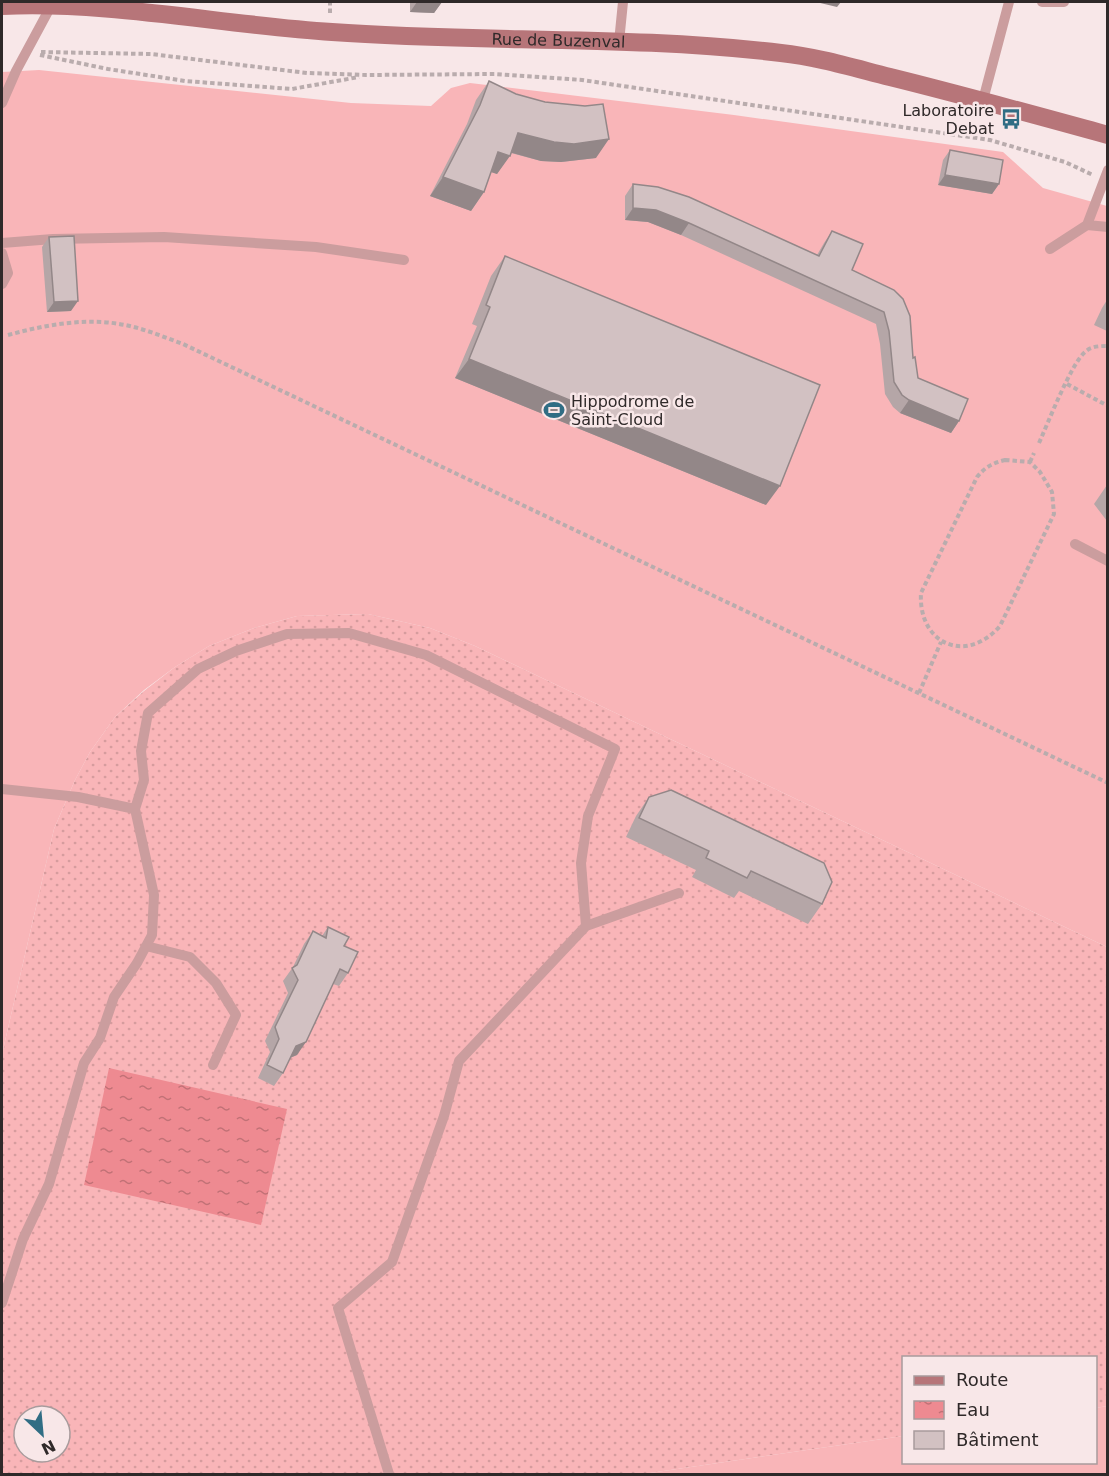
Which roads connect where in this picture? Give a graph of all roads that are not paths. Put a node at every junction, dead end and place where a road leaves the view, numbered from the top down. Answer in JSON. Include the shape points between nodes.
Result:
{"nodes":[{"id":1,"x":623,"y":2,"type":"edge"},
{"id":2,"x":1009,"y":2,"type":"edge"},
{"id":3,"x":1042,"y":2,"type":"edge"},
{"id":4,"x":1064,"y":2,"type":"edge"},
{"id":5,"x":2,"y":6,"type":"edge"},
{"id":6,"x":51,"y":6,"type":"junction"},
{"id":7,"x":619,"y":42,"type":"junction"},
{"id":8,"x":983,"y":100,"type":"junction"},
{"id":9,"x":2,"y":103,"type":"edge"},
{"id":10,"x":1107,"y":135,"type":"edge"},
{"id":11,"x":1106,"y":175,"type":"edge"},
{"id":12,"x":1087,"y":225,"type":"junction"},
{"id":13,"x":1107,"y":227,"type":"edge"},
{"id":14,"x":2,"y":243,"type":"edge"},
{"id":15,"x":1050,"y":249,"type":"dead end"},
{"id":16,"x":2,"y":253,"type":"edge"},
{"id":17,"x":404,"y":260,"type":"dead end"},
{"id":18,"x":2,"y":284,"type":"edge"},
{"id":19,"x":1075,"y":544,"type":"dead end"},
{"id":20,"x":1107,"y":561,"type":"edge"},
{"id":21,"x":2,"y":789,"type":"edge"},
{"id":22,"x":135,"y":809,"type":"junction"},
{"id":23,"x":679,"y":893,"type":"dead end"},
{"id":24,"x":586,"y":926,"type":"junction"},
{"id":25,"x":146,"y":946,"type":"junction"},
{"id":26,"x":213,"y":1065,"type":"dead end"},
{"id":27,"x":2,"y":1303,"type":"edge"},
{"id":28,"x":389,"y":1474,"type":"edge"}],
"edges":[{"from":1,"to":7,"type":"lane"},
{"from":2,"to":8,"type":"lane"},
{"from":3,"to":4,"type":"lane"},
{"from":5,"to":6,"type":"main road","name":"Rue de Buzenval"},
{"from":6,"to":7,"type":"main road","name":"Rue de Buzenval","via":[[329,32]]},
{"from":6,"to":9,"type":"lane"},
{"from":7,"to":8,"type":"main road","name":"Rue de Buzenval","via":[[813,57]]},
{"from":8,"to":10,"type":"main road","name":"Rue de Buzenval"},
{"from":11,"to":12,"type":"lane"},
{"from":12,"to":13,"type":"lane"},
{"from":12,"to":15,"type":"lane"},
{"from":14,"to":17,"type":"lane","via":[[164,237],[316,247]]},
{"from":16,"to":18,"type":"lane","via":[[8,273]]},
{"from":19,"to":20,"type":"lane"},
{"from":21,"to":22,"type":"lane","via":[[78,797]]},
{"from":22,"to":24,"type":"lane","via":[[144,780],[141,751],[148,713],[183,681],[198,669],[236,651],[287,634],[349,633],[426,655],[615,749],[588,816],[581,863]]},
{"from":22,"to":25,"type":"lane","via":[[154,895],[152,935]]},
{"from":23,"to":24,"type":"lane"},
{"from":24,"to":28,"type":"lane","via":[[459,1061],[444,1116],[392,1262],[338,1308]]},
{"from":25,"to":26,"type":"lane","via":[[190,957],[216,983],[236,1015]]},
{"from":25,"to":27,"type":"lane","via":[[114,997],[100,1038],[84,1063],[49,1184],[23,1239]]}]}
